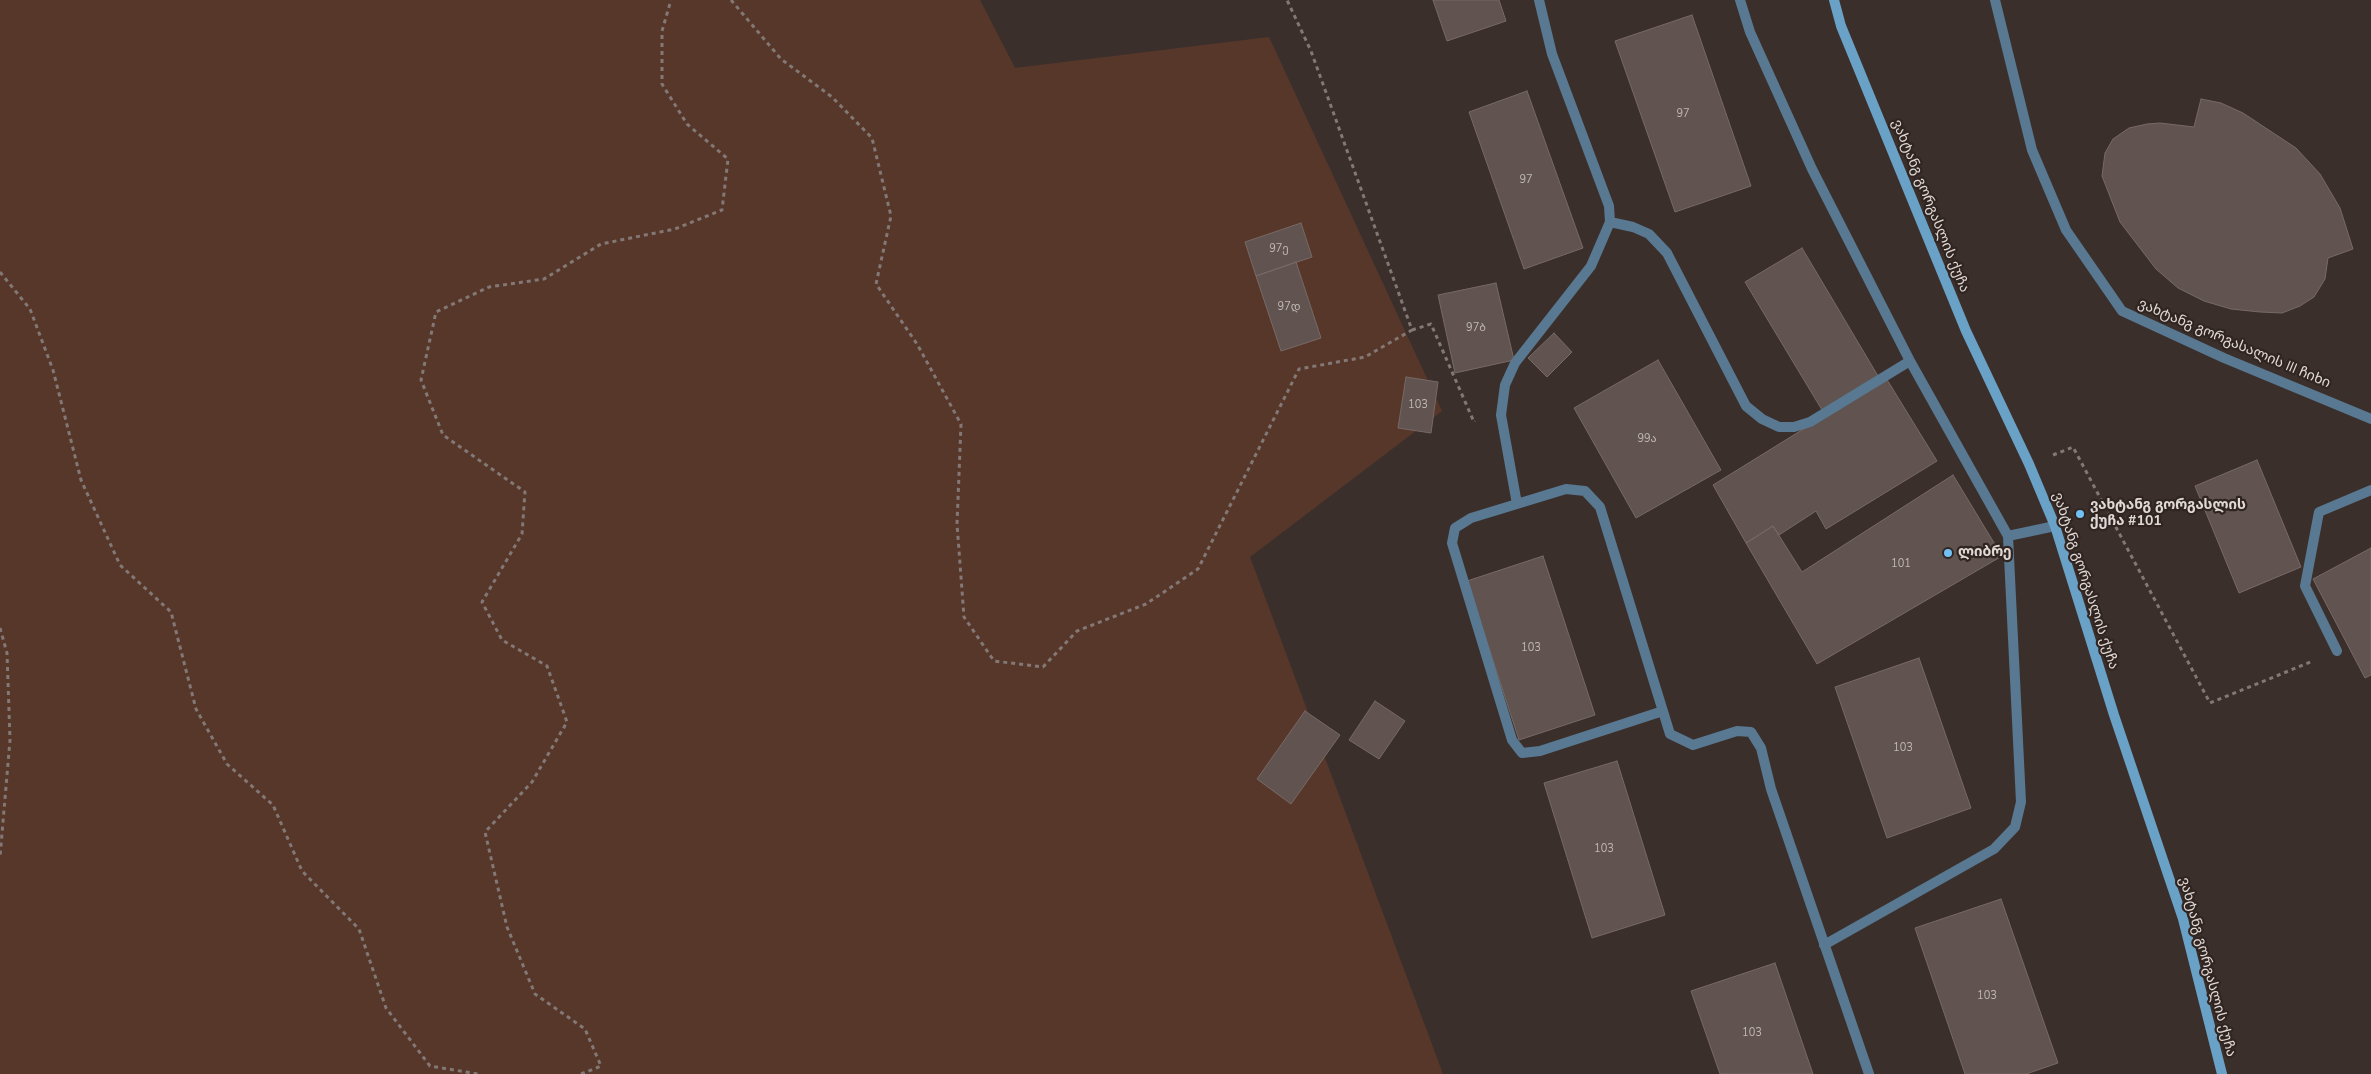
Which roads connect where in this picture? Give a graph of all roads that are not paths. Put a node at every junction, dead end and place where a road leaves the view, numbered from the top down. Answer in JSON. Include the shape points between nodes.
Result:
{"nodes":[{"id":1,"x":1539,"y":0,"type":"edge"},
{"id":2,"x":1740,"y":0,"type":"edge"},
{"id":3,"x":1834,"y":0,"type":"edge"},
{"id":4,"x":1995,"y":0,"type":"edge"},
{"id":5,"x":1610,"y":222,"type":"junction"},
{"id":6,"x":1910,"y":361,"type":"junction"},
{"id":7,"x":2371,"y":419,"type":"edge"},
{"id":8,"x":2371,"y":490,"type":"edge"},
{"id":9,"x":1517,"y":504,"type":"junction"},
{"id":10,"x":2055,"y":526,"type":"junction"},
{"id":11,"x":2008,"y":536,"type":"junction"},
{"id":12,"x":2337,"y":651,"type":"road end"},
{"id":13,"x":1663,"y":711,"type":"junction"},
{"id":14,"x":1824,"y":945,"type":"junction"},
{"id":15,"x":1869,"y":1074,"type":"edge"},
{"id":16,"x":2222,"y":1074,"type":"edge"}],
"edges":[{"from":1,"to":5,"type":"street","via":[[1552,54],[1609,206]]},
{"from":2,"to":6,"type":"street","via":[[1750,32],[1812,169]]},
{"from":3,"to":10,"type":"street","name":"ვახტანგ გორგასლის ქუჩა","via":[[1841,26],[1966,331]]},
{"from":4,"to":7,"type":"street","name":"ვახტანგ გორგასალის III ჩიხი","via":[[2032,150],[2066,230],[2122,311],[2224,358]]},
{"from":5,"to":6,"type":"street","via":[[1649,234],[1667,253],[1746,406],[1779,427],[1794,428],[1810,422]]},
{"from":5,"to":9,"type":"street","via":[[1591,266],[1515,363],[1505,386],[1501,415]]},
{"from":6,"to":11,"type":"street"},
{"from":8,"to":12,"type":"street","via":[[2319,512],[2305,586]]},
{"from":9,"to":13,"type":"street","via":[[1566,489],[1585,491],[1600,507]]},
{"from":9,"to":13,"type":"street","via":[[1471,518],[1455,528],[1452,543],[1512,740],[1522,753],[1540,751]]},
{"from":10,"to":11,"type":"street"},
{"from":10,"to":16,"type":"street","name":"ვახტანგ გორგასლის ქუჩა","via":[[2183,920]]},
{"from":11,"to":14,"type":"street","via":[[2021,802],[2015,827],[1994,849]]},
{"from":13,"to":14,"type":"street","via":[[1670,734],[1693,744],[1737,731],[1751,732],[1761,748],[1771,790]]},
{"from":14,"to":15,"type":"street"}]}
